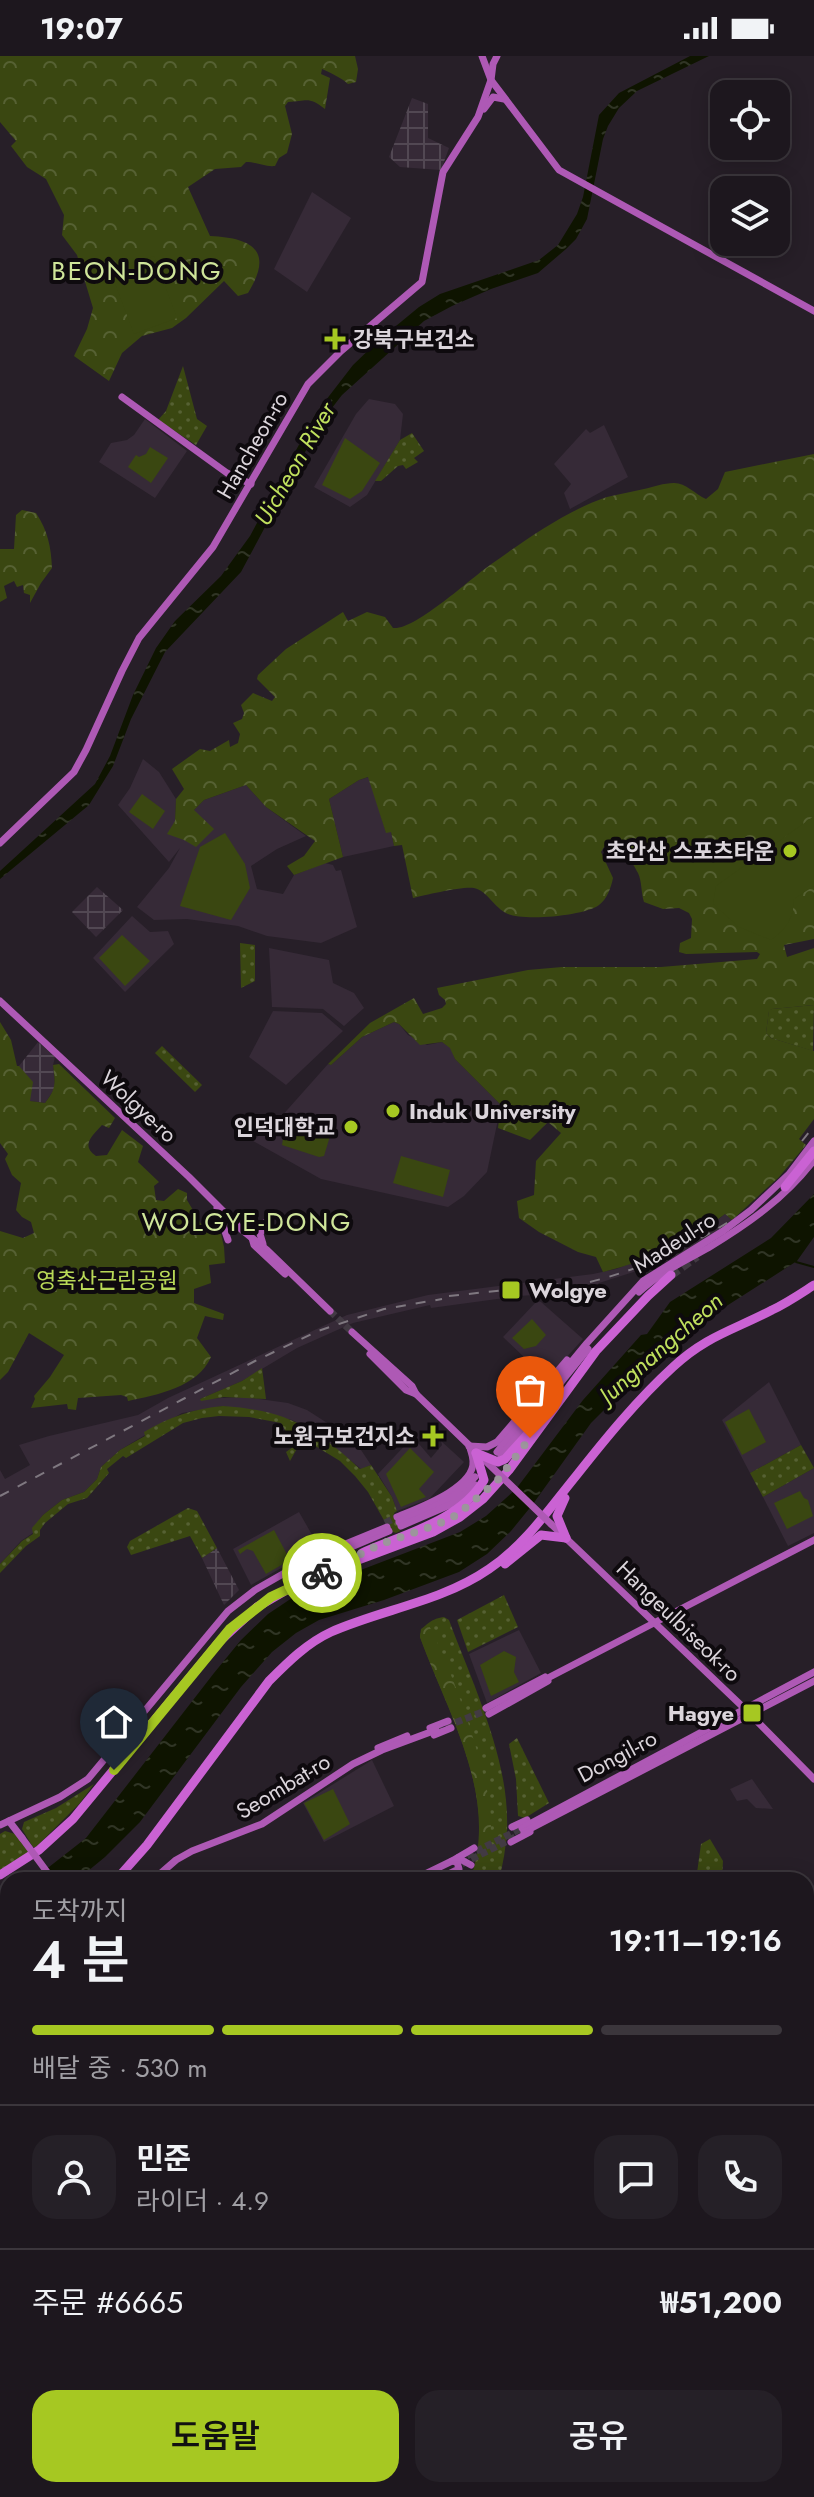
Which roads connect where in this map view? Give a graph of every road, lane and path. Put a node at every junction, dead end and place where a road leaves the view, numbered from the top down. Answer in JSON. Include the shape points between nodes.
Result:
{"nodes":[{"id":1,"x":482,"y":56,"type":"edge"},
{"id":2,"x":497,"y":56,"type":"edge"},
{"id":3,"x":491,"y":80,"type":"junction"},
{"id":4,"x":504,"y":99,"type":"junction"},
{"id":5,"x":478,"y":117,"type":"junction"},
{"id":6,"x":814,"y":311,"type":"edge"},
{"id":7,"x":122,"y":397,"type":"dead end"},
{"id":8,"x":251,"y":484,"type":"junction"},
{"id":9,"x":0,"y":843,"type":"edge"},
{"id":10,"x":0,"y":1001,"type":"edge"},
{"id":11,"x":814,"y":1141,"type":"edge"},
{"id":12,"x":814,"y":1151,"type":"edge"},
{"id":13,"x":814,"y":1160,"type":"edge"},
{"id":14,"x":785,"y":1187,"type":"dead end"},
{"id":15,"x":214,"y":1203,"type":"junction"},
{"id":16,"x":247,"y":1234,"type":"junction"},
{"id":17,"x":267,"y":1250,"type":"junction"},
{"id":18,"x":671,"y":1275,"type":"tunnel mouth"},
{"id":19,"x":814,"y":1285,"type":"edge"},
{"id":20,"x":350,"y":1333,"type":"tunnel mouth"},
{"id":21,"x":587,"y":1343,"type":"junction"},
{"id":22,"x":403,"y":1372,"type":"dead end"},
{"id":23,"x":395,"y":1384,"type":"dead end"},
{"id":24,"x":411,"y":1390,"type":"junction"},
{"id":25,"x":565,"y":1392,"type":"junction"},
{"id":26,"x":540,"y":1428,"type":"junction"},
{"id":27,"x":608,"y":1436,"type":"junction"},
{"id":28,"x":472,"y":1450,"type":"junction"},
{"id":29,"x":477,"y":1479,"type":"dead end"},
{"id":30,"x":399,"y":1537,"type":"junction"},
{"id":31,"x":566,"y":1538,"type":"junction"},
{"id":32,"x":814,"y":1540,"type":"edge"},
{"id":33,"x":294,"y":1570,"type":"junction"},
{"id":34,"x":319,"y":1574,"type":"junction"},
{"id":35,"x":427,"y":1600,"type":"junction"},
{"id":36,"x":654,"y":1623,"type":"junction"},
{"id":37,"x":586,"y":1657,"type":"junction"},
{"id":38,"x":814,"y":1672,"type":"edge"},
{"id":39,"x":544,"y":1680,"type":"dead end"},
{"id":40,"x":814,"y":1681,"type":"edge"},
{"id":41,"x":766,"y":1706,"type":"junction"},
{"id":42,"x":487,"y":1711,"type":"tunnel mouth"},
{"id":43,"x":748,"y":1712,"type":"junction"},
{"id":44,"x":449,"y":1725,"type":"dead end"},
{"id":45,"x":762,"y":1726,"type":"junction"},
{"id":46,"x":436,"y":1730,"type":"tunnel mouth"},
{"id":47,"x":353,"y":1764,"type":"junction"},
{"id":48,"x":814,"y":1779,"type":"edge"},
{"id":49,"x":584,"y":1798,"type":"junction"},
{"id":50,"x":9,"y":1821,"type":"junction"},
{"id":51,"x":0,"y":1825,"type":"edge"},
{"id":52,"x":511,"y":1842,"type":"tunnel mouth"},
{"id":53,"x":474,"y":1848,"type":"tunnel mouth"},
{"id":54,"x":456,"y":1866,"type":"junction"},
{"id":55,"x":4,"y":1872,"type":"edge"},
{"id":56,"x":47,"y":1872,"type":"edge"},
{"id":57,"x":123,"y":1872,"type":"edge"},
{"id":58,"x":162,"y":1872,"type":"edge"},
{"id":59,"x":438,"y":1872,"type":"edge"},
{"id":60,"x":441,"y":1872,"type":"edge"},
{"id":61,"x":447,"y":1872,"type":"edge"}],
"edges":[{"from":1,"to":3,"type":"main road"},
{"from":2,"to":3,"type":"main road","name":"Hancheon-ro"},
{"from":3,"to":4,"type":"main road"},
{"from":3,"to":5,"type":"main road","name":"Hancheon-ro"},
{"from":4,"to":5,"type":"main road","via":[[493,97]]},
{"from":4,"to":6,"type":"main road","via":[[559,170]]},
{"from":5,"to":8,"type":"main road","name":"Hancheon-ro","via":[[443,172],[422,282],[311,381]]},
{"from":7,"to":8,"type":"main road","via":[[227,473]]},
{"from":8,"to":9,"type":"main road","name":"Hancheon-ro","via":[[213,547],[139,638],[74,772]]},
{"from":10,"to":15,"type":"main road","name":"Wolgye-ro"},
{"from":11,"to":21,"type":"main road","name":"Madeul-ro","via":[[770,1193],[723,1231],[643,1281]]},
{"from":12,"to":14,"type":"highway"},
{"from":13,"to":21,"type":"main road","name":"Madeul-ro","via":[[755,1218],[639,1291],[499,1454]]},
{"from":15,"to":16,"type":"main road","name":"Wolgye-ro"},
{"from":15,"to":16,"type":"main road","via":[[228,1240],[232,1232]]},
{"from":16,"to":17,"type":"main road","name":"Wolgye-ro"},
{"from":16,"to":17,"type":"main road","via":[[265,1223],[260,1234]]},
{"from":16,"to":17,"type":"main road","name":"Wolgye-ro","via":[[328,1313]]},
{"from":18,"to":25,"type":"highway","via":[[618,1327]]},
{"from":19,"to":27,"type":"highway","via":[[703,1342]]},
{"from":20,"to":24,"type":"main road"},
{"from":21,"to":28,"type":"main road","via":[[497,1442]]},
{"from":22,"to":24,"type":"main road"},
{"from":23,"to":24,"type":"main road"},
{"from":24,"to":28,"type":"main road"},
{"from":25,"to":26,"type":"highway"},
{"from":25,"to":28,"type":"highway","via":[[505,1459],[498,1462]]},
{"from":26,"to":30,"type":"highway","via":[[497,1481],[465,1510]]},
{"from":26,"to":34,"type":"highway","via":[[498,1484],[460,1517],[424,1536]]},
{"from":27,"to":31,"type":"highway","via":[[558,1510]]},
{"from":27,"to":35,"type":"highway","via":[[527,1538],[488,1570]]},
{"from":28,"to":29,"type":"main road","via":[[471,1473],[459,1486],[399,1522],[452,1504]]},
{"from":28,"to":30,"type":"highway","via":[[484,1480],[480,1487],[448,1514]]},
{"from":28,"to":31,"type":"main road","name":"Hangeulbiseok-ro","bridge":true},
{"from":30,"to":34,"type":"highway"},
{"from":31,"to":35,"type":"highway","via":[[541,1535],[474,1585]]},
{"from":31,"to":36,"type":"main road","name":"Hangeulbiseok-ro"},
{"from":32,"to":36,"type":"main road"},
{"from":33,"to":33,"type":"main road","via":[[387,1527],[309,1559]]},
{"from":33,"to":50,"type":"main road","via":[[228,1611],[88,1779]]},
{"from":34,"to":55,"type":"highway","via":[[271,1597],[230,1629],[73,1819]]},
{"from":35,"to":57,"type":"highway","via":[[329,1633],[288,1662]]},
{"from":36,"to":37,"type":"main road"},
{"from":36,"to":43,"type":"main road","name":"Hangeulbiseok-ro"},
{"from":37,"to":39,"type":"main road"},
{"from":37,"to":42,"type":"main road"},
{"from":38,"to":43,"type":"main road","name":"Dongil-ro"},
{"from":40,"to":41,"type":"main road","name":"Dongil-ro"},
{"from":41,"to":43,"type":"main road","name":"Dongil-ro"},
{"from":41,"to":45,"type":"main road","via":[[759,1715]]},
{"from":43,"to":45,"type":"main road","name":"Hangeulbiseok-ro"},
{"from":43,"to":49,"type":"main road","name":"Dongil-ro"},
{"from":43,"to":49,"type":"main road","name":"Dongil-ro"},
{"from":44,"to":47,"type":"main road"},
{"from":45,"to":48,"type":"main road","name":"Hangeulbiseok-ro"},
{"from":46,"to":47,"type":"main road","name":"Seombat-ro"},
{"from":47,"to":58,"type":"main road","name":"Seombat-ro","via":[[262,1824],[192,1851]]},
{"from":49,"to":49,"type":"main road","name":"Dongil-ro","via":[[519,1829],[573,1797]]},
{"from":49,"to":52,"type":"main road","via":[[579,1807]]},
{"from":50,"to":51,"type":"main road"},
{"from":50,"to":56,"type":"main road","bridge":true},
{"from":53,"to":54,"type":"main road"},
{"from":54,"to":59,"type":"main road"},
{"from":54,"to":60,"type":"main road"},
{"from":54,"to":61,"type":"main road"}]}
